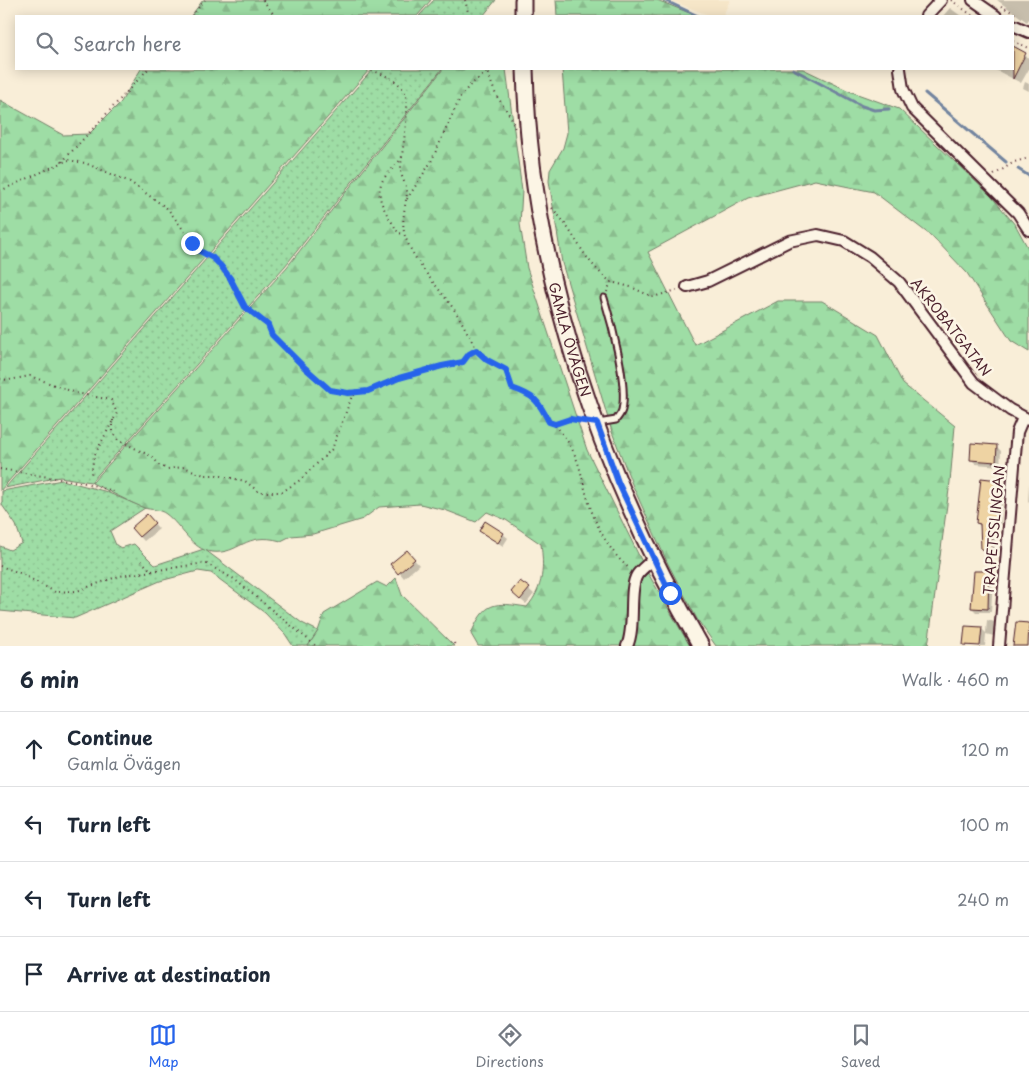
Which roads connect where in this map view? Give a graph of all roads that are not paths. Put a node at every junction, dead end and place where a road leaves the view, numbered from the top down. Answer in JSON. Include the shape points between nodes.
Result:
{"nodes":[{"id":1,"x":523,"y":0,"type":"edge"},
{"id":2,"x":940,"y":0,"type":"edge"},
{"id":3,"x":972,"y":0,"type":"edge"},
{"id":4,"x":523,"y":15,"type":"edge"},
{"id":5,"x":927,"y":15,"type":"edge"},
{"id":6,"x":994,"y":15,"type":"edge"},
{"id":7,"x":1014,"y":25,"type":"edge"},
{"id":8,"x":1029,"y":32,"type":"edge"},
{"id":9,"x":525,"y":70,"type":"edge"},
{"id":10,"x":900,"y":70,"type":"edge"},
{"id":11,"x":1029,"y":230,"type":"edge"},
{"id":12,"x":686,"y":287,"type":"road end"},
{"id":13,"x":604,"y":298,"type":"road end"},
{"id":14,"x":1026,"y":419,"type":"edge"},
{"id":15,"x":597,"y":423,"type":"junction"},
{"id":16,"x":654,"y":558,"type":"junction"},
{"id":17,"x":627,"y":646,"type":"edge"},
{"id":18,"x":701,"y":646,"type":"edge"},
{"id":19,"x":999,"y":646,"type":"edge"}],
"edges":[{"from":1,"to":4,"type":"main road"},
{"from":2,"to":5,"type":"street"},
{"from":3,"to":6,"type":"street"},
{"from":7,"to":8,"type":"street"},
{"from":9,"to":15,"type":"main road","name":"GAMLA ÖVÄGEN","via":[[535,183],[552,277]]},
{"from":10,"to":11,"type":"street","via":[[903,89],[912,108],[987,181]]},
{"from":12,"to":14,"type":"street","name":"AKROBATGATAN","via":[[708,282],[789,242],[818,235],[844,241],[870,257],[899,282],[974,383]]},
{"from":13,"to":15,"type":"lane","via":[[619,363],[622,412],[616,420]]},
{"from":14,"to":19,"type":"street","name":"TRAPETSSLINGAN","via":[[1017,432]]},
{"from":15,"to":16,"type":"main road","name":"GAMLA ÖVÄGEN","via":[[618,482]]},
{"from":16,"to":17,"type":"street","via":[[637,575],[634,583],[632,629]]},
{"from":16,"to":18,"type":"main road","name":"GAMLA ÖVÄGEN"}]}
